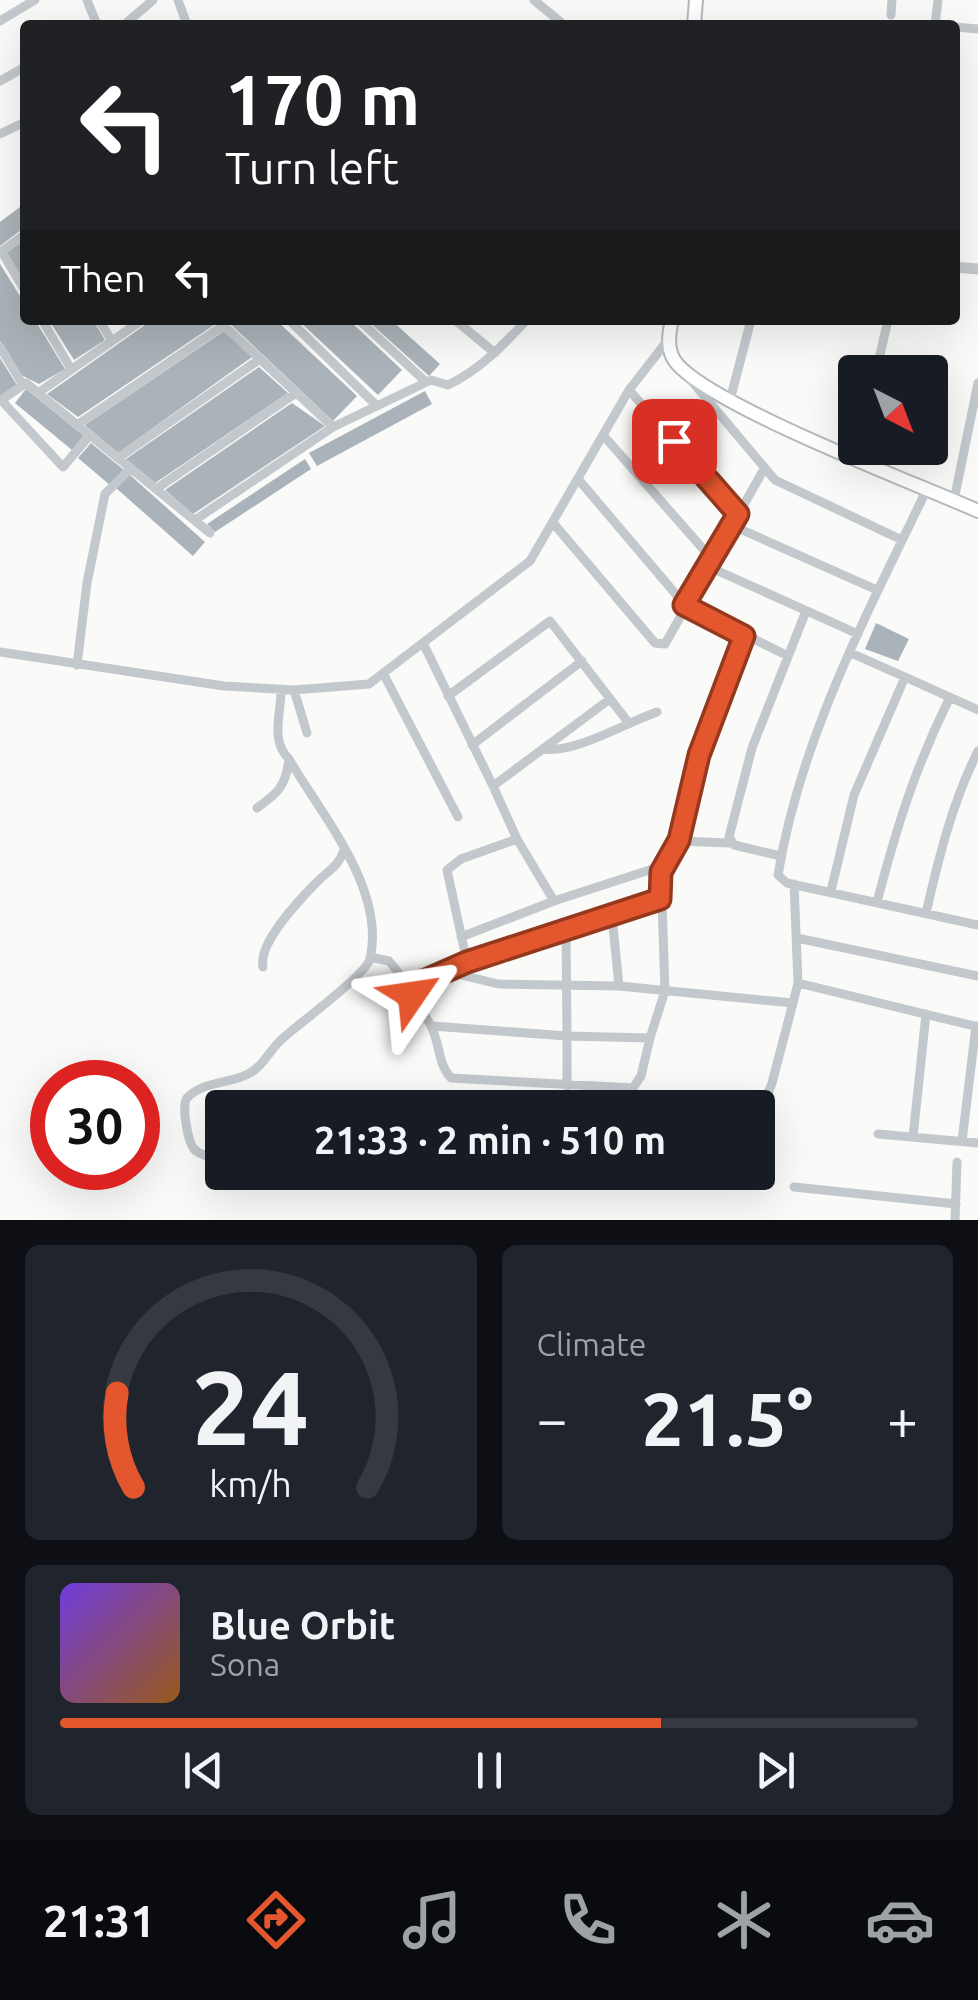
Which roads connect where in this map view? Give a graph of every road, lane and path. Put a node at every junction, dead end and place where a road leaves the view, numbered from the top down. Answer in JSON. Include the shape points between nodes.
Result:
{"nodes":[{"id":1,"x":35,"y":0,"type":"edge"},
{"id":2,"x":153,"y":0,"type":"edge"},
{"id":3,"x":534,"y":0,"type":"edge"},
{"id":4,"x":892,"y":0,"type":"edge"},
{"id":5,"x":891,"y":14,"type":"dead end"},
{"id":6,"x":130,"y":20,"type":"edge"},
{"id":7,"x":558,"y":20,"type":"edge"},
{"id":8,"x":0,"y":21,"type":"edge"},
{"id":9,"x":1,"y":252,"type":"edge"},
{"id":10,"x":20,"y":283,"type":"edge"},
{"id":11,"x":45,"y":325,"type":"edge"},
{"id":12,"x":102,"y":325,"type":"edge"},
{"id":13,"x":135,"y":325,"type":"edge"},
{"id":14,"x":218,"y":325,"type":"edge"},
{"id":15,"x":223,"y":325,"type":"edge"},
{"id":16,"x":294,"y":325,"type":"edge"},
{"id":17,"x":364,"y":325,"type":"edge"},
{"id":18,"x":461,"y":325,"type":"edge"},
{"id":19,"x":522,"y":325,"type":"edge"},
{"id":20,"x":671,"y":325,"type":"edge"},
{"id":21,"x":750,"y":325,"type":"edge"},
{"id":22,"x":887,"y":325,"type":"edge"},
{"id":23,"x":668,"y":340,"type":"junction"},
{"id":24,"x":112,"y":341,"type":"junction"},
{"id":25,"x":0,"y":347,"type":"edge"},
{"id":26,"x":495,"y":353,"type":"junction"},
{"id":27,"x":880,"y":355,"type":"edge"},
{"id":28,"x":260,"y":359,"type":"junction"},
{"id":29,"x":71,"y":369,"type":"junction"},
{"id":30,"x":686,"y":372,"type":"junction"},
{"id":31,"x":426,"y":382,"type":"junction"},
{"id":32,"x":978,"y":383,"type":"edge"},
{"id":33,"x":24,"y":384,"type":"junction"},
{"id":34,"x":629,"y":390,"type":"junction"},
{"id":35,"x":38,"y":393,"type":"junction"},
{"id":36,"x":296,"y":393,"type":"junction"},
{"id":37,"x":0,"y":400,"type":"edge"},
{"id":38,"x":730,"y":400,"type":"junction"},
{"id":39,"x":377,"y":406,"type":"junction"},
{"id":40,"x":77,"y":425,"type":"junction"},
{"id":41,"x":332,"y":428,"type":"junction"},
{"id":42,"x":90,"y":435,"type":"junction"},
{"id":43,"x":602,"y":436,"type":"junction"},
{"id":44,"x":838,"y":446,"type":"edge"},
{"id":45,"x":118,"y":458,"type":"junction"},
{"id":46,"x":879,"y":465,"type":"edge"},
{"id":47,"x":130,"y":468,"type":"junction"},
{"id":48,"x":764,"y":469,"type":"junction"},
{"id":49,"x":578,"y":479,"type":"junction"},
{"id":50,"x":156,"y":489,"type":"junction"},
{"id":51,"x":926,"y":489,"type":"junction"},
{"id":52,"x":954,"y":500,"type":"junction"},
{"id":53,"x":978,"y":512,"type":"edge"},
{"id":54,"x":738,"y":514,"type":"junction"},
{"id":55,"x":195,"y":520,"type":"junction"},
{"id":56,"x":554,"y":524,"type":"junction"},
{"id":57,"x":731,"y":526,"type":"junction"},
{"id":58,"x":210,"y":532,"type":"dead end"},
{"id":59,"x":902,"y":540,"type":"junction"},
{"id":60,"x":709,"y":562,"type":"junction"},
{"id":61,"x":876,"y":590,"type":"junction"},
{"id":62,"x":684,"y":605,"type":"junction"},
{"id":63,"x":806,"y":611,"type":"junction"},
{"id":64,"x":858,"y":634,"type":"junction"},
{"id":65,"x":744,"y":636,"type":"junction"},
{"id":66,"x":423,"y":643,"type":"junction"},
{"id":67,"x":0,"y":652,"type":"edge"},
{"id":68,"x":851,"y":653,"type":"junction"},
{"id":69,"x":788,"y":656,"type":"junction"},
{"id":70,"x":582,"y":661,"type":"junction"},
{"id":71,"x":77,"y":665,"type":"junction"},
{"id":72,"x":383,"y":673,"type":"junction"},
{"id":73,"x":905,"y":677,"type":"junction"},
{"id":74,"x":281,"y":690,"type":"junction"},
{"id":75,"x":294,"y":690,"type":"junction"},
{"id":76,"x":448,"y":696,"type":"junction"},
{"id":77,"x":950,"y":697,"type":"junction"},
{"id":78,"x":610,"y":700,"type":"junction"},
{"id":79,"x":978,"y":710,"type":"edge"},
{"id":80,"x":657,"y":712,"type":"dead end"},
{"id":81,"x":628,"y":722,"type":"junction"},
{"id":82,"x":307,"y":732,"type":"dead end"},
{"id":83,"x":472,"y":745,"type":"junction"},
{"id":84,"x":545,"y":749,"type":"junction"},
{"id":85,"x":978,"y":751,"type":"edge"},
{"id":86,"x":289,"y":760,"type":"junction"},
{"id":87,"x":494,"y":786,"type":"junction"},
{"id":88,"x":257,"y":808,"type":"dead end"},
{"id":89,"x":458,"y":818,"type":"dead end"},
{"id":90,"x":517,"y":840,"type":"junction"},
{"id":91,"x":679,"y":840,"type":"junction"},
{"id":92,"x":730,"y":842,"type":"junction"},
{"id":93,"x":344,"y":849,"type":"junction"},
{"id":94,"x":781,"y":856,"type":"junction"},
{"id":95,"x":664,"y":866,"type":"junction"},
{"id":96,"x":794,"y":884,"type":"junction"},
{"id":97,"x":831,"y":891,"type":"junction"},
{"id":98,"x":660,"y":899,"type":"junction"},
{"id":99,"x":554,"y":901,"type":"junction"},
{"id":100,"x":877,"y":902,"type":"junction"},
{"id":101,"x":978,"y":912,"type":"edge"},
{"id":102,"x":926,"y":913,"type":"junction"},
{"id":103,"x":612,"y":916,"type":"junction"},
{"id":104,"x":976,"y":925,"type":"edge"},
{"id":105,"x":566,"y":931,"type":"junction"},
{"id":106,"x":461,"y":937,"type":"junction"},
{"id":107,"x":796,"y":938,"type":"junction"},
{"id":108,"x":370,"y":958,"type":"junction"},
{"id":109,"x":467,"y":962,"type":"junction"},
{"id":110,"x":263,"y":967,"type":"dead end"},
{"id":111,"x":449,"y":972,"type":"junction"},
{"id":112,"x":978,"y":976,"type":"edge"},
{"id":113,"x":798,"y":984,"type":"junction"},
{"id":114,"x":619,"y":986,"type":"junction"},
{"id":115,"x":410,"y":987,"type":"junction"},
{"id":116,"x":569,"y":987,"type":"junction"},
{"id":117,"x":666,"y":991,"type":"junction"},
{"id":118,"x":793,"y":1003,"type":"junction"},
{"id":119,"x":926,"y":1014,"type":"junction"},
{"id":120,"x":432,"y":1026,"type":"junction"},
{"id":121,"x":977,"y":1027,"type":"edge"},
{"id":122,"x":567,"y":1036,"type":"junction"},
{"id":123,"x":650,"y":1038,"type":"junction"},
{"id":124,"x":567,"y":1086,"type":"junction"},
{"id":125,"x":769,"y":1090,"type":"edge"},
{"id":126,"x":878,"y":1134,"type":"dead end"},
{"id":127,"x":913,"y":1137,"type":"junction"},
{"id":128,"x":962,"y":1141,"type":"junction"},
{"id":129,"x":978,"y":1143,"type":"edge"},
{"id":130,"x":205,"y":1155,"type":"edge"},
{"id":131,"x":957,"y":1162,"type":"dead end"},
{"id":132,"x":794,"y":1187,"type":"dead end"},
{"id":133,"x":956,"y":1204,"type":"junction"},
{"id":134,"x":955,"y":1220,"type":"edge"}],
"edges":[{"from":1,"to":8,"type":"street"},
{"from":2,"to":6,"type":"street"},
{"from":3,"to":7,"type":"street"},
{"from":4,"to":5,"type":"street"},
{"from":9,"to":10,"type":"street"},
{"from":11,"to":29,"type":"street"},
{"from":12,"to":24,"type":"street"},
{"from":13,"to":24,"type":"street"},
{"from":14,"to":40,"type":"street"},
{"from":15,"to":28,"type":"street"},
{"from":16,"to":39,"type":"street"},
{"from":17,"to":31,"type":"street"},
{"from":18,"to":26,"type":"street"},
{"from":19,"to":26,"type":"street"},
{"from":20,"to":23,"type":"main road"},
{"from":21,"to":38,"type":"street"},
{"from":22,"to":27,"type":"street"},
{"from":23,"to":30,"type":"main road"},
{"from":23,"to":34,"type":"street"},
{"from":24,"to":29,"type":"street"},
{"from":25,"to":33,"type":"street"},
{"from":26,"to":31,"type":"street","via":[[448,385]]},
{"from":28,"to":36,"type":"street"},
{"from":28,"to":45,"type":"street"},
{"from":29,"to":35,"type":"street"},
{"from":30,"to":38,"type":"main road"},
{"from":30,"to":48,"type":"street"},
{"from":31,"to":39,"type":"street"},
{"from":32,"to":52,"type":"street"},
{"from":33,"to":35,"type":"street"},
{"from":33,"to":37,"type":"street"},
{"from":34,"to":43,"type":"street"},
{"from":34,"to":54,"type":"street"},
{"from":35,"to":40,"type":"street"},
{"from":36,"to":41,"type":"street"},
{"from":36,"to":50,"type":"street"},
{"from":37,"to":42,"type":"street","via":[[64,467]]},
{"from":38,"to":44,"type":"main road"},
{"from":39,"to":41,"type":"street"},
{"from":40,"to":42,"type":"street"},
{"from":41,"to":55,"type":"street"},
{"from":42,"to":45,"type":"street"},
{"from":43,"to":49,"type":"street"},
{"from":43,"to":60,"type":"street"},
{"from":45,"to":47,"type":"street"},
{"from":46,"to":51,"type":"main road"},
{"from":47,"to":50,"type":"street"},
{"from":47,"to":71,"type":"street","via":[[106,494]]},
{"from":48,"to":54,"type":"street"},
{"from":48,"to":59,"type":"street","via":[[774,480]]},
{"from":49,"to":56,"type":"street"},
{"from":49,"to":62,"type":"street"},
{"from":50,"to":55,"type":"street"},
{"from":51,"to":52,"type":"main road"},
{"from":51,"to":59,"type":"street"},
{"from":52,"to":53,"type":"main road"},
{"from":54,"to":57,"type":"street"},
{"from":55,"to":58,"type":"street"},
{"from":56,"to":62,"type":"street","via":[[655,643],[665,644]]},
{"from":56,"to":66,"type":"street","via":[[530,561]]},
{"from":57,"to":60,"type":"street"},
{"from":57,"to":61,"type":"street"},
{"from":59,"to":61,"type":"street"},
{"from":60,"to":62,"type":"street"},
{"from":60,"to":63,"type":"street"},
{"from":61,"to":64,"type":"street"},
{"from":62,"to":65,"type":"street"},
{"from":63,"to":64,"type":"street"},
{"from":63,"to":69,"type":"street"},
{"from":64,"to":68,"type":"street"},
{"from":65,"to":69,"type":"street"},
{"from":65,"to":91,"type":"street","via":[[699,755]]},
{"from":66,"to":72,"type":"street"},
{"from":66,"to":76,"type":"street"},
{"from":67,"to":71,"type":"street"},
{"from":68,"to":73,"type":"street"},
{"from":68,"to":94,"type":"street","via":[[814,740]]},
{"from":69,"to":92,"type":"street","via":[[752,748]]},
{"from":70,"to":76,"type":"street","via":[[556,626],[544,622]]},
{"from":70,"to":78,"type":"street"},
{"from":70,"to":83,"type":"street"},
{"from":71,"to":74,"type":"street"},
{"from":72,"to":75,"type":"street","via":[[351,688]]},
{"from":72,"to":89,"type":"street"},
{"from":73,"to":77,"type":"street"},
{"from":73,"to":97,"type":"street","via":[[854,795]]},
{"from":74,"to":75,"type":"street"},
{"from":74,"to":86,"type":"street","via":[[278,745]]},
{"from":75,"to":82,"type":"street"},
{"from":76,"to":83,"type":"street"},
{"from":77,"to":79,"type":"street"},
{"from":77,"to":100,"type":"street","via":[[907,791]]},
{"from":78,"to":81,"type":"street"},
{"from":78,"to":84,"type":"street"},
{"from":80,"to":81,"type":"street"},
{"from":81,"to":84,"type":"street","via":[[556,751]]},
{"from":83,"to":87,"type":"street"},
{"from":84,"to":87,"type":"street"},
{"from":85,"to":102,"type":"street","via":[[945,831]]},
{"from":86,"to":88,"type":"street","via":[[280,792]]},
{"from":86,"to":93,"type":"street"},
{"from":87,"to":90,"type":"street"},
{"from":90,"to":99,"type":"street"},
{"from":90,"to":106,"type":"street","via":[[447,870]]},
{"from":91,"to":92,"type":"street"},
{"from":91,"to":95,"type":"street"},
{"from":92,"to":94,"type":"street"},
{"from":93,"to":108,"type":"street","via":[[369,902]]},
{"from":93,"to":110,"type":"street","via":[[270,938]]},
{"from":94,"to":96,"type":"street","via":[[778,878]]},
{"from":95,"to":98,"type":"street"},
{"from":95,"to":99,"type":"street"},
{"from":96,"to":97,"type":"street"},
{"from":96,"to":107,"type":"street"},
{"from":97,"to":100,"type":"street"},
{"from":98,"to":103,"type":"street"},
{"from":98,"to":117,"type":"street"},
{"from":99,"to":106,"type":"street"},
{"from":100,"to":102,"type":"street"},
{"from":101,"to":104,"type":"street"},
{"from":102,"to":104,"type":"street"},
{"from":103,"to":105,"type":"street"},
{"from":103,"to":114,"type":"street"},
{"from":105,"to":109,"type":"street"},
{"from":105,"to":116,"type":"street"},
{"from":106,"to":109,"type":"street"},
{"from":107,"to":112,"type":"street"},
{"from":107,"to":113,"type":"street"},
{"from":108,"to":115,"type":"street","via":[[389,961]]},
{"from":108,"to":130,"type":"street","via":[[250,1074],[214,1082],[188,1098],[192,1146]]},
{"from":109,"to":111,"type":"street"},
{"from":111,"to":115,"type":"street"},
{"from":111,"to":116,"type":"street","via":[[498,984]]},
{"from":113,"to":118,"type":"street"},
{"from":113,"to":119,"type":"street"},
{"from":114,"to":116,"type":"street"},
{"from":114,"to":117,"type":"street"},
{"from":115,"to":120,"type":"street"},
{"from":116,"to":122,"type":"street"},
{"from":117,"to":118,"type":"street"},
{"from":117,"to":123,"type":"street"},
{"from":118,"to":125,"type":"street"},
{"from":119,"to":121,"type":"street"},
{"from":119,"to":127,"type":"street"},
{"from":120,"to":122,"type":"street"},
{"from":120,"to":124,"type":"street","via":[[451,1078]]},
{"from":121,"to":128,"type":"street"},
{"from":122,"to":123,"type":"street"},
{"from":122,"to":124,"type":"street"},
{"from":123,"to":124,"type":"street","via":[[632,1088]]},
{"from":126,"to":127,"type":"street"},
{"from":127,"to":128,"type":"street"},
{"from":128,"to":129,"type":"street"},
{"from":131,"to":133,"type":"street"},
{"from":132,"to":133,"type":"street"},
{"from":133,"to":134,"type":"street"}]}
